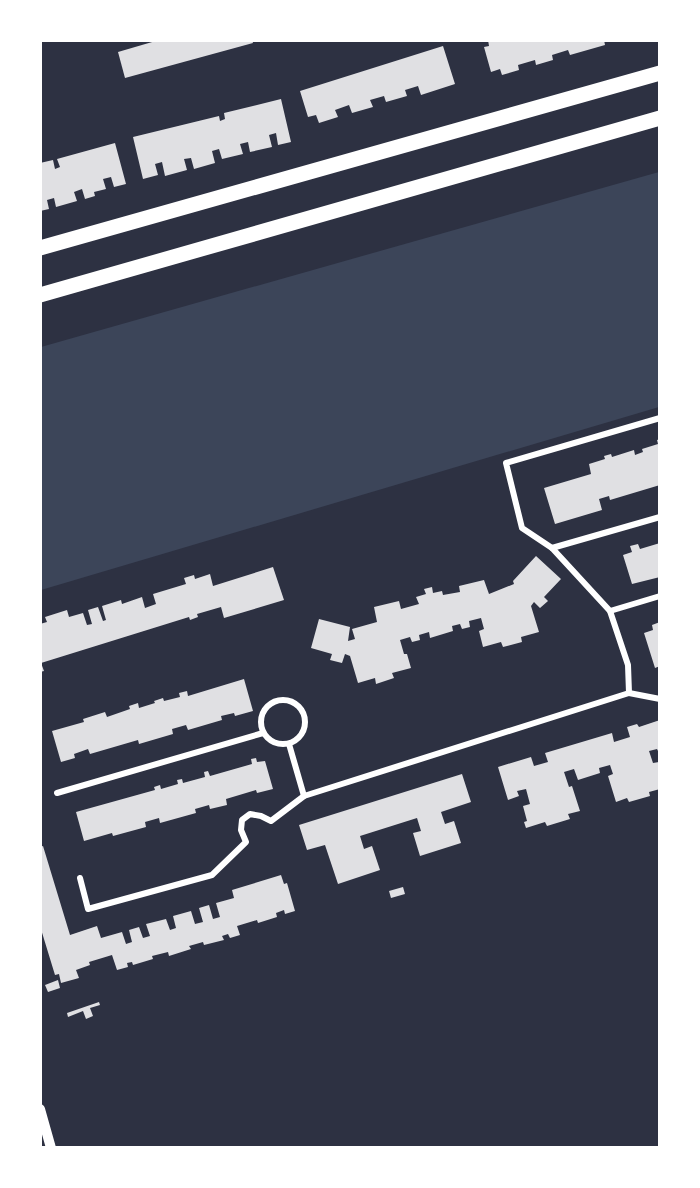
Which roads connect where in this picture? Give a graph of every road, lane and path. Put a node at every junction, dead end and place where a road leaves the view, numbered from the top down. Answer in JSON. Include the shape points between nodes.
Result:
{"nodes":[{"id":1,"x":660,"y":73,"type":"edge"},
{"id":2,"x":660,"y":118,"type":"edge"},
{"id":3,"x":40,"y":248,"type":"edge"},
{"id":4,"x":40,"y":295,"type":"edge"},
{"id":5,"x":660,"y":418,"type":"edge"},
{"id":6,"x":660,"y":517,"type":"edge"},
{"id":7,"x":552,"y":548,"type":"junction"},
{"id":8,"x":660,"y":596,"type":"edge"},
{"id":9,"x":610,"y":611,"type":"junction"},
{"id":10,"x":629,"y":693,"type":"junction"},
{"id":11,"x":660,"y":699,"type":"edge"},
{"id":12,"x":263,"y":733,"type":"junction"},
{"id":13,"x":289,"y":744,"type":"junction"},
{"id":14,"x":57,"y":793,"type":"dead end"},
{"id":15,"x":304,"y":796,"type":"junction"},
{"id":16,"x":80,"y":878,"type":"dead end"},
{"id":17,"x":40,"y":1109,"type":"edge"},
{"id":18,"x":51,"y":1148,"type":"edge"}],
"edges":[{"from":1,"to":3,"type":"main road"},
{"from":2,"to":4,"type":"main road"},
{"from":5,"to":7,"type":"street","via":[[506,463],[522,528]]},
{"from":6,"to":7,"type":"street"},
{"from":7,"to":9,"type":"street"},
{"from":8,"to":9,"type":"street"},
{"from":9,"to":10,"type":"street","via":[[628,665]]},
{"from":10,"to":11,"type":"street"},
{"from":10,"to":15,"type":"street"},
{"from":12,"to":13,"type":"street","via":[[273,742]]},
{"from":12,"to":13,"type":"street","via":[[264,710],[280,700],[289,700],[301,708],[306,724],[304,732]]},
{"from":12,"to":14,"type":"street"},
{"from":13,"to":15,"type":"street"},
{"from":15,"to":16,"type":"street","via":[[270,821],[250,814],[242,820],[246,842],[212,875],[88,909]]},
{"from":17,"to":18,"type":"street"}]}
